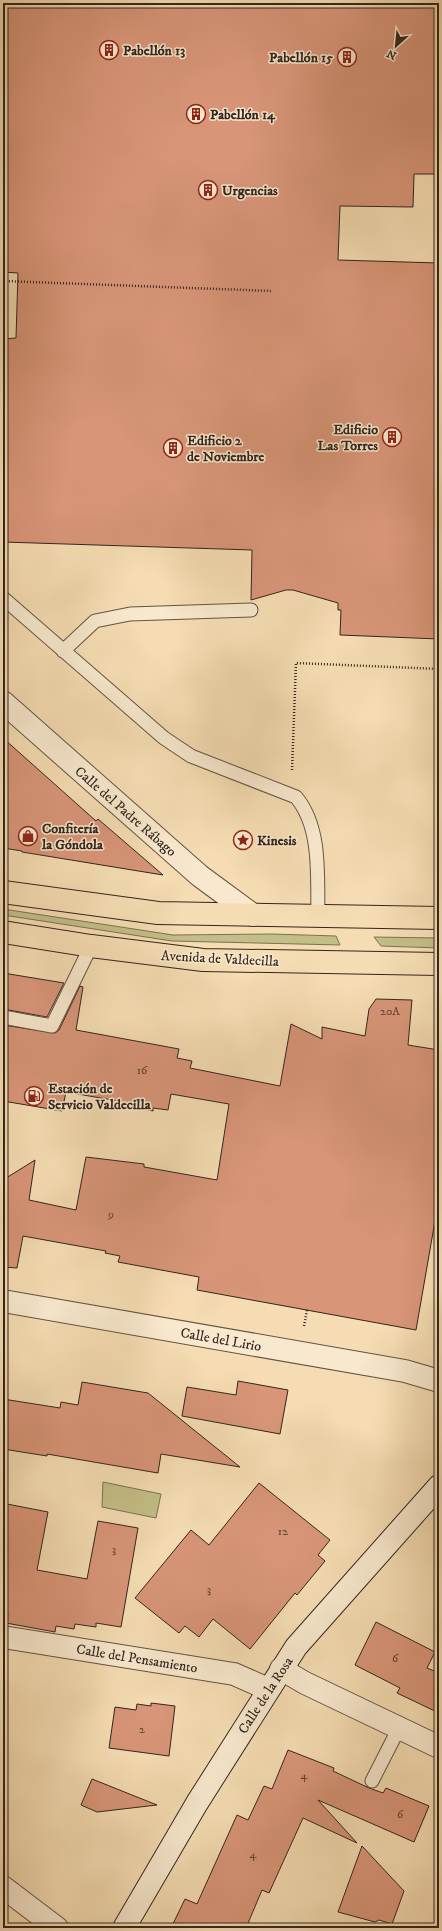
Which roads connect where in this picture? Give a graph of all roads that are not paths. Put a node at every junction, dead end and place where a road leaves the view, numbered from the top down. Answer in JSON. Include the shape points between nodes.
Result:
{"nodes":[{"id":1,"x":3,"y":598,"type":"edge"},
{"id":2,"x":251,"y":610,"type":"dead end"},
{"id":3,"x":63,"y":651,"type":"junction"},
{"id":4,"x":3,"y":702,"type":"edge"},
{"id":5,"x":3,"y":892,"type":"edge"},
{"id":6,"x":253,"y":915,"type":"junction"},
{"id":7,"x":318,"y":916,"type":"junction"},
{"id":8,"x":439,"y":918,"type":"edge"},
{"id":9,"x":3,"y":932,"type":"edge"},
{"id":10,"x":90,"y":946,"type":"junction"},
{"id":11,"x":439,"y":964,"type":"edge"},
{"id":12,"x":3,"y":1017,"type":"edge"},
{"id":13,"x":3,"y":1300,"type":"edge"},
{"id":14,"x":439,"y":1381,"type":"edge"},
{"id":15,"x":439,"y":1486,"type":"edge"},
{"id":16,"x":3,"y":1637,"type":"edge"},
{"id":17,"x":281,"y":1669,"type":"junction"},
{"id":18,"x":268,"y":1689,"type":"junction"},
{"id":19,"x":399,"y":1728,"type":"junction"},
{"id":20,"x":439,"y":1747,"type":"edge"},
{"id":21,"x":372,"y":1781,"type":"dead end"},
{"id":22,"x":3,"y":1887,"type":"edge"},
{"id":23,"x":57,"y":1928,"type":"edge"},
{"id":24,"x":124,"y":1928,"type":"edge"}],
"edges":[{"from":1,"to":3,"type":"lane"},
{"from":2,"to":3,"type":"lane","via":[[130,614],[95,621]]},
{"from":3,"to":7,"type":"lane","via":[[164,738],[191,756],[296,797],[306,808],[311,822],[317,869]]},
{"from":4,"to":6,"type":"street","name":"Calle del Padre Rábago","via":[[200,876]]},
{"from":5,"to":6,"type":"main road","via":[[158,913]]},
{"from":6,"to":7,"type":"main road"},
{"from":7,"to":8,"type":"main road"},
{"from":9,"to":10,"type":"main road","name":"Avenida de Valdecilla"},
{"from":10,"to":11,"type":"main road","name":"Avenida de Valdecilla","via":[[203,960]]},
{"from":10,"to":12,"type":"lane","via":[[52,1026]]},
{"from":13,"to":14,"type":"street","name":"Calle del Lirio","via":[[405,1371]]},
{"from":15,"to":17,"type":"street","name":"Calle de la Rosa","via":[[296,1647]]},
{"from":16,"to":18,"type":"street","name":"Calle del Pensamiento","via":[[234,1674]]},
{"from":17,"to":18,"type":"street","name":"Calle de la Rosa"},
{"from":17,"to":19,"type":"street","via":[[304,1683]]},
{"from":18,"to":24,"type":"street","name":"Calle de la Rosa"},
{"from":19,"to":20,"type":"street"},
{"from":19,"to":21,"type":"lane"},
{"from":22,"to":23,"type":"street"}]}
